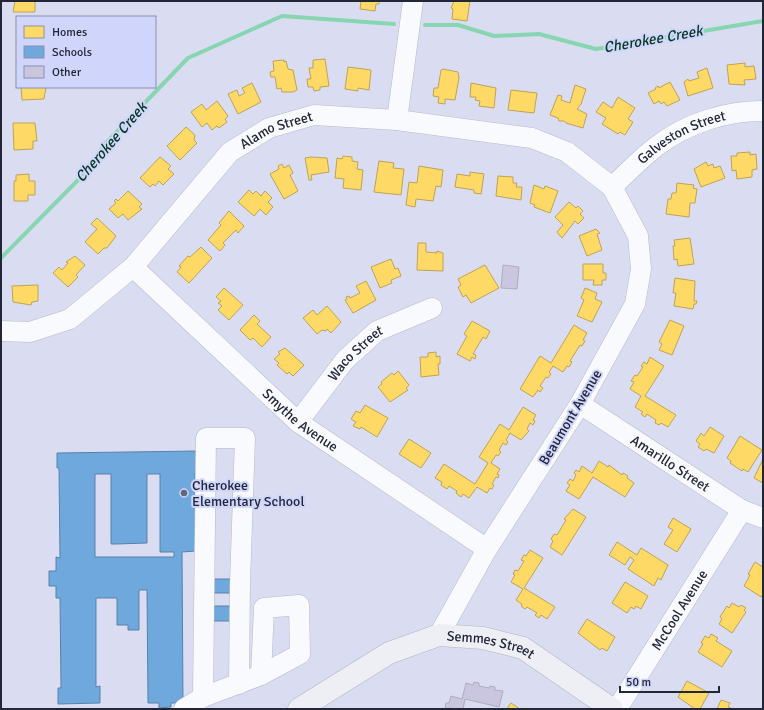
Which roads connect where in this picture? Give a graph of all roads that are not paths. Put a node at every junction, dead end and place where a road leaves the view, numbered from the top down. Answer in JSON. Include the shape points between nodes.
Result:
{"nodes":[{"id":1,"x":413,"y":1,"type":"edge"},
{"id":2,"x":763,"y":111,"type":"edge"},
{"id":3,"x":398,"y":120,"type":"junction"},
{"id":4,"x":612,"y":186,"type":"junction"},
{"id":5,"x":133,"y":267,"type":"junction"},
{"id":6,"x":432,"y":308,"type":"dead end"},
{"id":7,"x":1,"y":331,"type":"edge"},
{"id":8,"x":580,"y":404,"type":"junction"},
{"id":9,"x":298,"y":422,"type":"junction"},
{"id":10,"x":742,"y":510,"type":"junction"},
{"id":11,"x":763,"y":518,"type":"edge"},
{"id":12,"x":487,"y":549,"type":"junction"},
{"id":13,"x":439,"y":635,"type":"junction"},
{"id":14,"x":261,"y":675,"type":"dead end"},
{"id":15,"x":239,"y":684,"type":"junction"},
{"id":16,"x":203,"y":698,"type":"junction"},
{"id":17,"x":184,"y":709,"type":"edge"},
{"id":18,"x":300,"y":709,"type":"edge"},
{"id":19,"x":612,"y":709,"type":"edge"},
{"id":20,"x":617,"y":709,"type":"edge"}],
"edges":[{"from":1,"to":3,"type":"street"},
{"from":2,"to":4,"type":"street","name":"Galveston Street","via":[[746,111],[696,123],[658,145]]},
{"from":3,"to":4,"type":"street","name":"Alamo Street","via":[[532,138],[567,152]]},
{"from":3,"to":5,"type":"street","name":"Alamo Street","via":[[314,115],[268,128],[230,152]]},
{"from":4,"to":8,"type":"street","name":"Beaumont Avenue","via":[[638,236],[641,269],[635,304]]},
{"from":5,"to":7,"type":"street","name":"Alamo Street","via":[[70,319],[30,332]]},
{"from":5,"to":9,"type":"street","name":"Smythe Avenue"},
{"from":6,"to":9,"type":"street","name":"Waco Street","via":[[377,331],[345,360]]},
{"from":8,"to":10,"type":"street","name":"Amarillo Street"},
{"from":8,"to":12,"type":"street","name":"Beaumont Avenue"},
{"from":9,"to":12,"type":"street","name":"Smythe Avenue"},
{"from":10,"to":11,"type":"street","name":"Amarillo Street"},
{"from":10,"to":20,"type":"street","name":"McCool Avenue"},
{"from":12,"to":13,"type":"street","name":"Beaumont Avenue"},
{"from":13,"to":18,"type":"main road","name":"Semmes Street","via":[[389,653]]},
{"from":13,"to":19,"type":"main road","name":"Semmes Street","via":[[483,638],[523,648]]},
{"from":14,"to":15,"type":"street"},
{"from":15,"to":16,"type":"street"},
{"from":15,"to":16,"type":"street","via":[[245,438],[206,438]]},
{"from":16,"to":17,"type":"street"}]}
